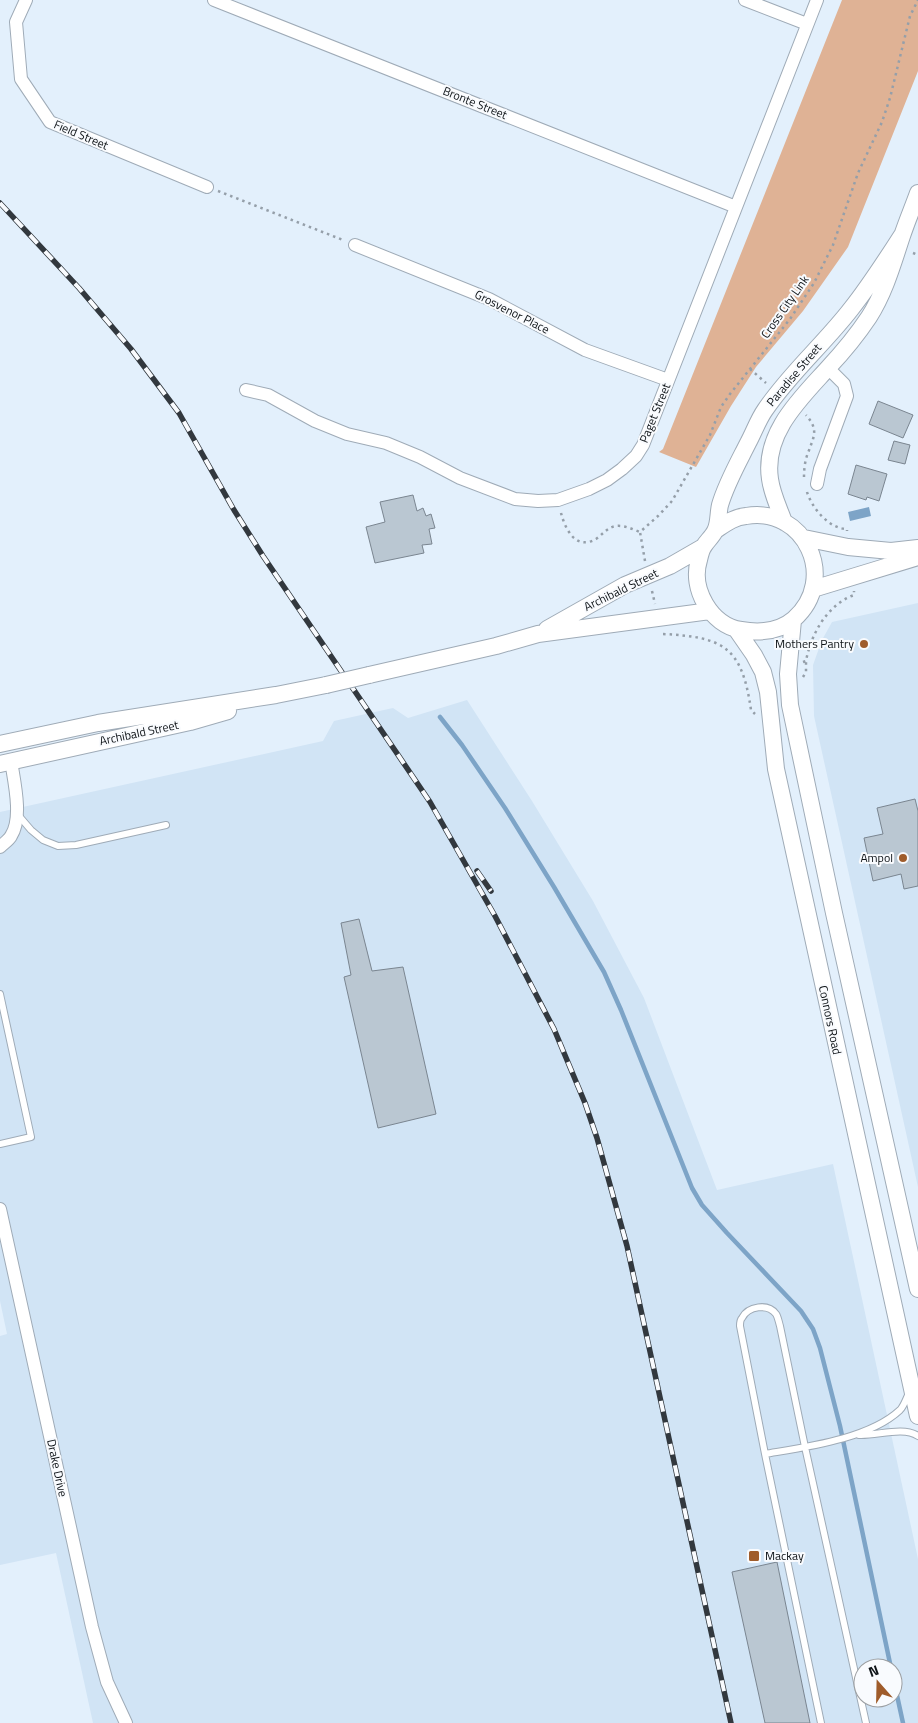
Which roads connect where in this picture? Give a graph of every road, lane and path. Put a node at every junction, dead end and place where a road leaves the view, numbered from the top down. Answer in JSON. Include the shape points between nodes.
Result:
{"nodes":[{"id":1,"x":26,"y":0,"type":"edge"},
{"id":2,"x":214,"y":0,"type":"edge"},
{"id":3,"x":744,"y":0,"type":"edge"},
{"id":4,"x":817,"y":0,"type":"edge"},
{"id":5,"x":918,"y":0,"type":"edge"},
{"id":6,"x":807,"y":24,"type":"junction"},
{"id":7,"x":207,"y":187,"type":"joint"},
{"id":8,"x":918,"y":193,"type":"edge"},
{"id":9,"x":736,"y":207,"type":"junction"},
{"id":10,"x":902,"y":235,"type":"junction"},
{"id":11,"x":355,"y":245,"type":"joint"},
{"id":12,"x":913,"y":253,"type":"dead end"},
{"id":13,"x":918,"y":255,"type":"edge"},
{"id":14,"x":828,"y":368,"type":"junction"},
{"id":15,"x":750,"y":369,"type":"junction"},
{"id":16,"x":668,"y":380,"type":"junction"},
{"id":17,"x":770,"y":387,"type":"dead end"},
{"id":18,"x":246,"y":390,"type":"dead end"},
{"id":19,"x":817,"y":484,"type":"dead end"},
{"id":20,"x":558,"y":500,"type":"junction"},
{"id":21,"x":784,"y":522,"type":"junction"},
{"id":22,"x":716,"y":530,"type":"junction"},
{"id":23,"x":640,"y":532,"type":"junction"},
{"id":24,"x":804,"y":538,"type":"junction"},
{"id":25,"x":703,"y":547,"type":"junction"},
{"id":26,"x":918,"y":548,"type":"edge"},
{"id":27,"x":918,"y":558,"type":"edge"},
{"id":28,"x":645,"y":563,"type":"dead end"},
{"id":29,"x":853,"y":588,"type":"dead end"},
{"id":30,"x":813,"y":589,"type":"junction"},
{"id":31,"x":652,"y":590,"type":"dead end"},
{"id":32,"x":655,"y":605,"type":"dead end"},
{"id":33,"x":710,"y":611,"type":"junction"},
{"id":34,"x":793,"y":620,"type":"junction"},
{"id":35,"x":736,"y":629,"type":"junction"},
{"id":36,"x":538,"y":634,"type":"junction"},
{"id":37,"x":661,"y":634,"type":"dead end"},
{"id":38,"x":806,"y":661,"type":"junction"},
{"id":39,"x":801,"y":662,"type":"dead end"},
{"id":40,"x":806,"y":672,"type":"dead end"},
{"id":41,"x":744,"y":674,"type":"dead end"},
{"id":42,"x":276,"y":695,"type":"junction"},
{"id":43,"x":3,"y":744,"type":"edge"},
{"id":44,"x":5,"y":763,"type":"edge"},
{"id":45,"x":18,"y":814,"type":"junction"},
{"id":46,"x":166,"y":825,"type":"dead end"},
{"id":47,"x":0,"y":847,"type":"edge"},
{"id":48,"x":0,"y":994,"type":"edge"},
{"id":49,"x":0,"y":1144,"type":"edge"},
{"id":50,"x":0,"y":1209,"type":"edge"},
{"id":51,"x":918,"y":1290,"type":"edge"},
{"id":52,"x":911,"y":1385,"type":"junction"},
{"id":53,"x":918,"y":1416,"type":"edge"},
{"id":54,"x":856,"y":1436,"type":"junction"},
{"id":55,"x":918,"y":1436,"type":"edge"},
{"id":56,"x":805,"y":1447,"type":"junction"},
{"id":57,"x":765,"y":1454,"type":"junction"},
{"id":58,"x":126,"y":1723,"type":"edge"},
{"id":59,"x":821,"y":1723,"type":"edge"},
{"id":60,"x":866,"y":1723,"type":"edge"}],
"edges":[{"from":1,"to":7,"type":"street","name":"Field Street","via":[[16,22],[21,79],[50,122]]},
{"from":2,"to":9,"type":"street","name":"Bronte Street"},
{"from":3,"to":6,"type":"street"},
{"from":4,"to":6,"type":"street","name":"Paget Street"},
{"from":5,"to":15,"type":"path","name":"Cross City Link","via":[[910,16],[882,122],[854,182],[833,245],[803,301]]},
{"from":6,"to":9,"type":"street","name":"Paget Street"},
{"from":7,"to":11,"type":"path"},
{"from":8,"to":10,"type":"street","name":"Paradise Street"},
{"from":9,"to":16,"type":"street","name":"Paget Street"},
{"from":10,"to":14,"type":"street","name":"Paradise Street","via":[[891,271],[870,315]]},
{"from":10,"to":22,"type":"street","name":"Paradise Street","via":[[850,310],[764,411],[720,505]]},
{"from":11,"to":16,"type":"street","name":"Grosvenor Place","via":[[490,299],[585,350]]},
{"from":12,"to":13,"type":"path"},
{"from":14,"to":19,"type":"street","name":"Paradise Street","via":[[844,384],[847,396]]},
{"from":14,"to":21,"type":"street","name":"Paradise Street","via":[[784,420],[770,455],[773,495]]},
{"from":15,"to":17,"type":"path"},
{"from":15,"to":23,"type":"path","name":"Cross City Link","via":[[722,407],[710,435],[672,501]]},
{"from":16,"to":20,"type":"street","name":"Paget Street","via":[[636,456],[607,480]]},
{"from":18,"to":20,"type":"street","name":"Paget Street","via":[[268,395],[347,434],[386,443],[420,456],[460,478],[515,499]]},
{"from":20,"to":23,"type":"path","via":[[566,529],[574,539],[594,540],[615,526]]},
{"from":21,"to":22,"type":"street","via":[[760,514],[729,521]]},
{"from":21,"to":24,"type":"street"},
{"from":22,"to":25,"type":"street"},
{"from":23,"to":28,"type":"path"},
{"from":24,"to":26,"type":"street","via":[[891,551]]},
{"from":24,"to":30,"type":"street","via":[[816,571]]},
{"from":25,"to":33,"type":"street","via":[[697,580]]},
{"from":25,"to":36,"type":"street","name":"Archibald Street"},
{"from":27,"to":30,"type":"street"},
{"from":29,"to":38,"type":"path","via":[[854,595],[831,608],[815,635]]},
{"from":30,"to":34,"type":"street","via":[[806,606]]},
{"from":31,"to":32,"type":"path"},
{"from":33,"to":35,"type":"street"},
{"from":33,"to":36,"type":"street","name":"Archibald Street"},
{"from":34,"to":35,"type":"street","via":[[775,630],[756,633]]},
{"from":34,"to":51,"type":"street","via":[[788,674],[790,704]]},
{"from":35,"to":52,"type":"street","name":"Connors Road","via":[[763,672],[768,692],[780,788]]},
{"from":36,"to":42,"type":"street","name":"Archibald Street","bridge":true},
{"from":37,"to":41,"type":"path","via":[[687,635],[712,641],[727,650]]},
{"from":38,"to":39,"type":"path"},
{"from":38,"to":40,"type":"path"},
{"from":42,"to":43,"type":"street","name":"Archibald Street","via":[[105,722]]},
{"from":42,"to":44,"type":"street","name":"Archibald Street","via":[[190,722]]},
{"from":43,"to":44,"type":"street"},
{"from":44,"to":45,"type":"street","via":[[16,790]]},
{"from":45,"to":46,"type":"lane","via":[[43,840],[58,846]]},
{"from":45,"to":47,"type":"street","via":[[12,835]]},
{"from":48,"to":49,"type":"lane","via":[[31,1137]]},
{"from":50,"to":58,"type":"street","name":"Drake Drive","via":[[92,1627],[107,1682]]},
{"from":52,"to":53,"type":"street","name":"Connors Road"},
{"from":52,"to":54,"type":"lane","via":[[900,1410]]},
{"from":54,"to":55,"type":"lane","via":[[901,1432]]},
{"from":54,"to":56,"type":"lane"},
{"from":56,"to":57,"type":"lane"},
{"from":56,"to":57,"type":"lane","via":[[780,1326],[776,1314],[769,1308],[759,1307],[742,1317],[740,1326]]},
{"from":56,"to":60,"type":"lane"},
{"from":57,"to":59,"type":"lane"}]}
